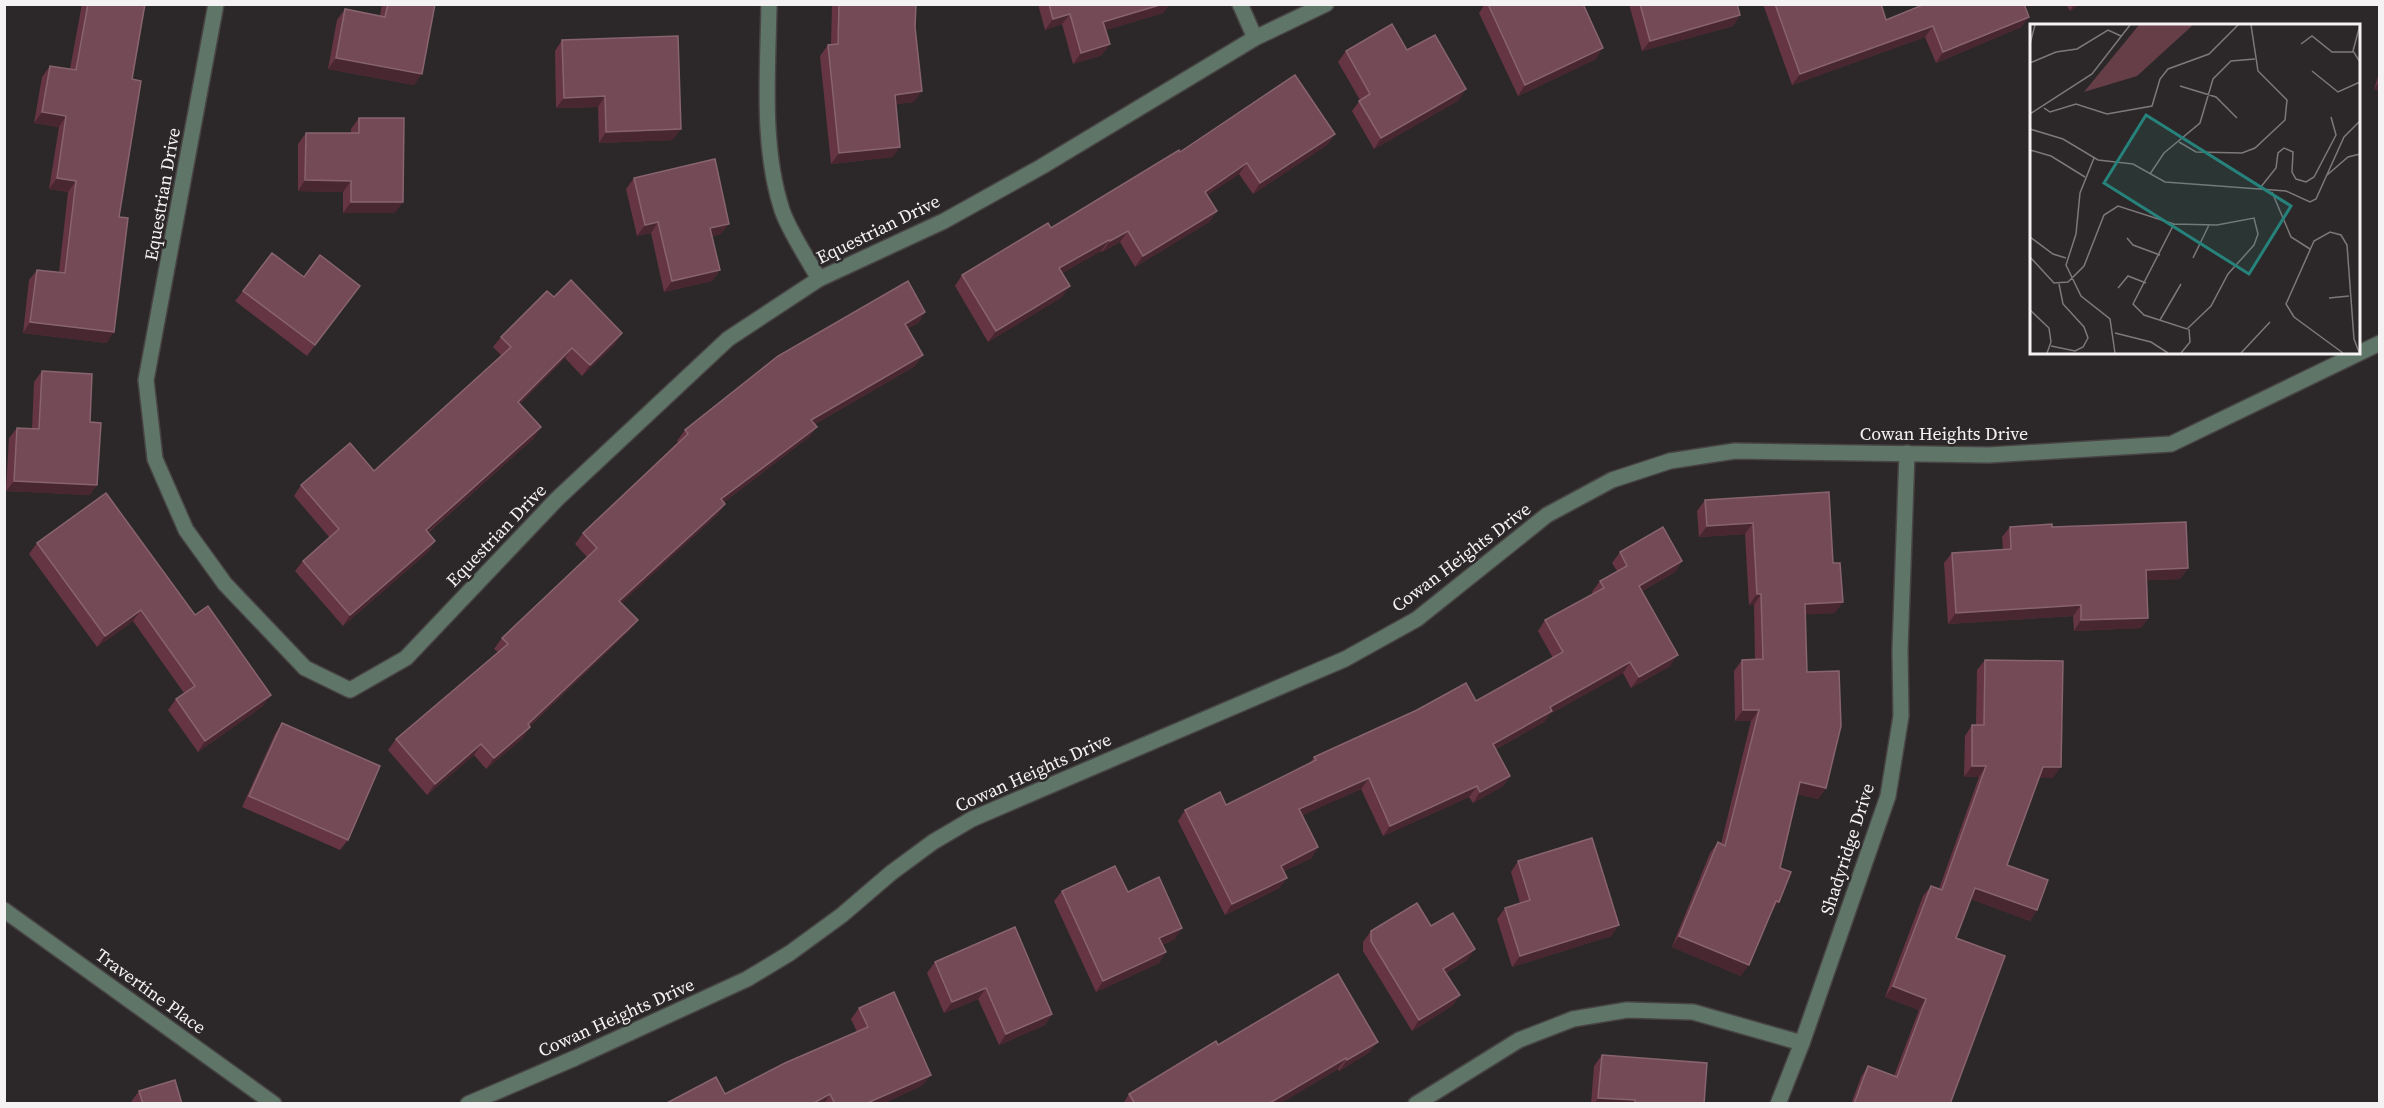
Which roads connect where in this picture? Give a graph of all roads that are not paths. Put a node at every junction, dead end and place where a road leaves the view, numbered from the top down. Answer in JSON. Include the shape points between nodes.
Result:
{"nodes":[{"id":1,"x":216,"y":4,"type":"edge"},
{"id":2,"x":769,"y":4,"type":"edge"},
{"id":3,"x":1240,"y":4,"type":"edge"},
{"id":4,"x":1326,"y":4,"type":"edge"},
{"id":5,"x":1255,"y":38,"type":"junction"},
{"id":6,"x":819,"y":279,"type":"junction"},
{"id":7,"x":2379,"y":343,"type":"edge"},
{"id":8,"x":2360,"y":352,"type":"edge"},
{"id":9,"x":2356,"y":354,"type":"edge"},
{"id":10,"x":1906,"y":453,"type":"junction"},
{"id":11,"x":4,"y":910,"type":"edge"},
{"id":12,"x":1802,"y":1043,"type":"junction"},
{"id":13,"x":493,"y":1099,"type":"edge"},
{"id":14,"x":274,"y":1104,"type":"edge"},
{"id":15,"x":468,"y":1104,"type":"edge"},
{"id":16,"x":1416,"y":1104,"type":"edge"},
{"id":17,"x":1778,"y":1104,"type":"edge"}],
"edges":[{"from":1,"to":6,"type":"street","name":"Equestrian Drive","via":[[146,381],[154,459],[186,530],[225,584],[305,668],[350,690],[406,658],[557,499],[728,339]]},
{"from":2,"to":6,"type":"street","via":[[768,112],[772,163],[782,211]]},
{"from":3,"to":5,"type":"street"},
{"from":4,"to":5,"type":"street","name":"Equestrian Drive"},
{"from":5,"to":6,"type":"street","name":"Equestrian Drive","via":[[1041,167],[944,220]]},
{"from":7,"to":8,"type":"street","name":"Cowan Heights Drive"},
{"from":9,"to":10,"type":"street","name":"Cowan Heights Drive","via":[[2171,444],[1989,455]]},
{"from":10,"to":12,"type":"street","name":"Shadyridge Drive","via":[[1901,716],[1888,796]]},
{"from":10,"to":13,"type":"street","name":"Cowan Heights Drive","via":[[1735,451],[1670,462],[1612,480],[1547,515],[1417,619],[1345,659],[972,819],[891,873],[790,954],[747,979]]},
{"from":11,"to":14,"type":"street","name":"Travertine Place"},
{"from":12,"to":16,"type":"street","via":[[1693,1012],[1627,1010],[1573,1019],[1519,1040]]},
{"from":12,"to":17,"type":"street","name":"Shadyridge Drive"},
{"from":13,"to":15,"type":"street","name":"Cowan Heights Drive"}]}
